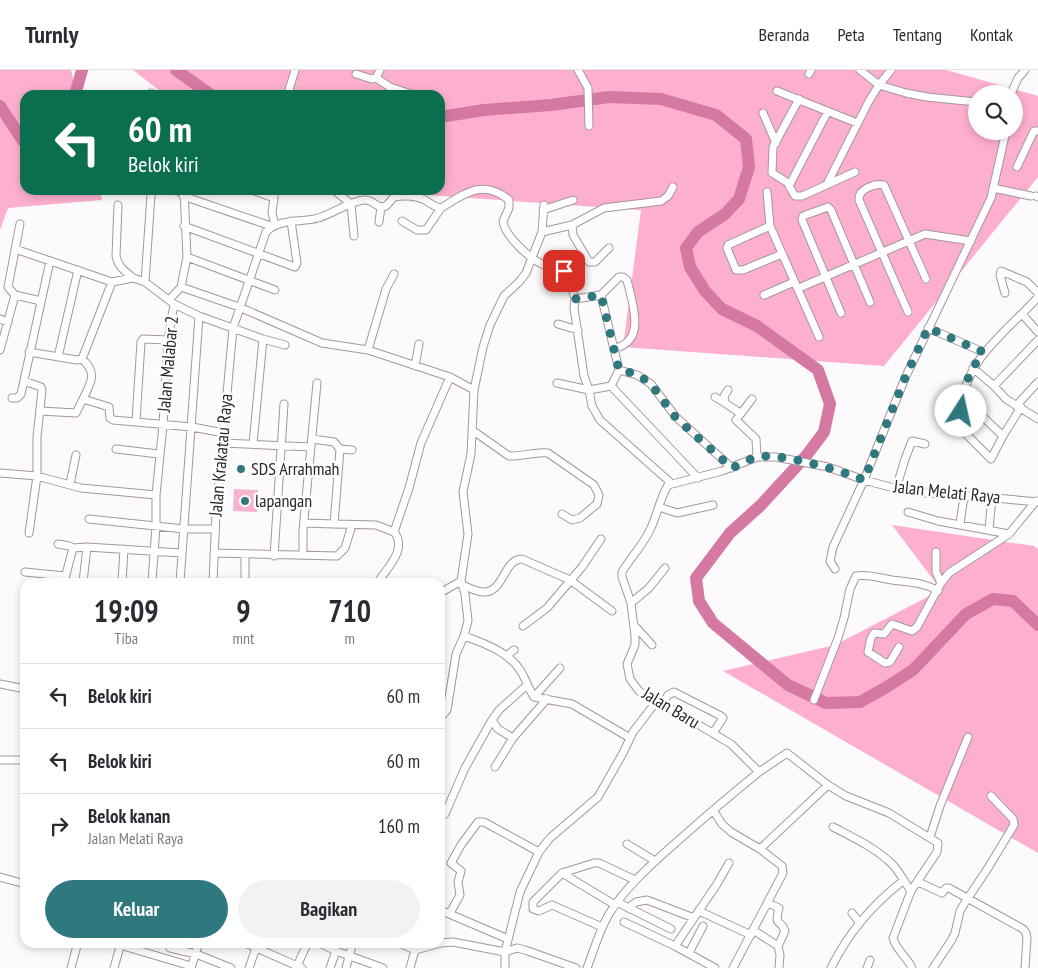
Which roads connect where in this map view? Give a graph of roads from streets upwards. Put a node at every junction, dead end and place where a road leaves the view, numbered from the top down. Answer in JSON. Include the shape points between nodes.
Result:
{"nodes":[{"id":1,"x":296,"y":70,"type":"edge"},
{"id":2,"x":380,"y":70,"type":"edge"},
{"id":3,"x":578,"y":70,"type":"edge"},
{"id":4,"x":860,"y":70,"type":"edge"},
{"id":5,"x":891,"y":70,"type":"edge"},
{"id":6,"x":1025,"y":70,"type":"edge"},
{"id":7,"x":356,"y":74,"type":"dead end"},
{"id":8,"x":376,"y":78,"type":"junction"},
{"id":9,"x":879,"y":85,"type":"junction"},
{"id":10,"x":1015,"y":85,"type":"edge"},
{"id":11,"x":289,"y":90,"type":"dead end"},
{"id":12,"x":399,"y":90,"type":"edge"},
{"id":13,"x":777,"y":91,"type":"dead end"},
{"id":14,"x":799,"y":99,"type":"junction"},
{"id":15,"x":968,"y":101,"type":"edge"},
{"id":16,"x":828,"y":111,"type":"junction"},
{"id":17,"x":763,"y":113,"type":"dead end"},
{"id":18,"x":858,"y":123,"type":"junction"},
{"id":19,"x":589,"y":126,"type":"dead end"},
{"id":20,"x":1038,"y":131,"type":"edge"},
{"id":21,"x":1004,"y":140,"type":"edge"},
{"id":22,"x":776,"y":143,"type":"junction"},
{"id":23,"x":1017,"y":167,"type":"dead end"},
{"id":24,"x":855,"y":172,"type":"dead end"},
{"id":25,"x":790,"y":184,"type":"junction"},
{"id":26,"x":827,"y":184,"type":"junction"},
{"id":27,"x":672,"y":187,"type":"dead end"},
{"id":28,"x":993,"y":188,"type":"junction"},
{"id":29,"x":768,"y":192,"type":"dead end"},
{"id":30,"x":151,"y":195,"type":"edge"},
{"id":31,"x":183,"y":195,"type":"edge"},
{"id":32,"x":188,"y":195,"type":"edge"},
{"id":33,"x":274,"y":195,"type":"edge"},
{"id":34,"x":340,"y":195,"type":"edge"},
{"id":35,"x":1035,"y":196,"type":"edge"},
{"id":36,"x":573,"y":200,"type":"dead end"},
{"id":37,"x":351,"y":204,"type":"junction"},
{"id":38,"x":118,"y":205,"type":"dead end"},
{"id":39,"x":381,"y":207,"type":"junction"},
{"id":40,"x":441,"y":208,"type":"junction"},
{"id":41,"x":402,"y":221,"type":"dead end"},
{"id":42,"x":291,"y":222,"type":"junction"},
{"id":43,"x":380,"y":222,"type":"dead end"},
{"id":44,"x":20,"y":224,"type":"dead end"},
{"id":45,"x":572,"y":225,"type":"junction"},
{"id":46,"x":184,"y":226,"type":"junction"},
{"id":47,"x":273,"y":226,"type":"junction"},
{"id":48,"x":770,"y":226,"type":"junction"},
{"id":49,"x":542,"y":232,"type":"junction"},
{"id":50,"x":354,"y":236,"type":"dead end"},
{"id":51,"x":908,"y":240,"type":"junction"},
{"id":52,"x":971,"y":241,"type":"junction"},
{"id":53,"x":609,"y":248,"type":"dead end"},
{"id":54,"x":16,"y":249,"type":"junction"},
{"id":55,"x":881,"y":252,"type":"junction"},
{"id":56,"x":258,"y":253,"type":"junction"},
{"id":57,"x":782,"y":254,"type":"junction"},
{"id":58,"x":187,"y":257,"type":"junction"},
{"id":59,"x":532,"y":258,"type":"junction"},
{"id":60,"x":50,"y":261,"type":"junction"},
{"id":61,"x":854,"y":264,"type":"junction"},
{"id":62,"x":78,"y":270,"type":"junction"},
{"id":63,"x":394,"y":274,"type":"dead end"},
{"id":64,"x":826,"y":276,"type":"junction"},
{"id":65,"x":133,"y":278,"type":"junction"},
{"id":66,"x":926,"y":279,"type":"dead end"},
{"id":67,"x":249,"y":280,"type":"junction"},
{"id":68,"x":112,"y":282,"type":"junction"},
{"id":69,"x":146,"y":282,"type":"junction"},
{"id":70,"x":796,"y":285,"type":"junction"},
{"id":71,"x":181,"y":287,"type":"junction"},
{"id":72,"x":275,"y":290,"type":"dead end"},
{"id":73,"x":1005,"y":292,"type":"dead end"},
{"id":74,"x":1038,"y":293,"type":"edge"},
{"id":75,"x":15,"y":295,"type":"junction"},
{"id":76,"x":601,"y":295,"type":"junction"},
{"id":77,"x":764,"y":295,"type":"dead end"},
{"id":78,"x":1038,"y":297,"type":"edge"},
{"id":79,"x":575,"y":299,"type":"junction"},
{"id":80,"x":41,"y":301,"type":"junction"},
{"id":81,"x":172,"y":302,"type":"junction"},
{"id":82,"x":870,"y":302,"type":"dead end"},
{"id":83,"x":239,"y":306,"type":"junction"},
{"id":84,"x":908,"y":312,"type":"dead end"},
{"id":85,"x":841,"y":313,"type":"dead end"},
{"id":86,"x":1022,"y":314,"type":"junction"},
{"id":87,"x":200,"y":316,"type":"junction"},
{"id":88,"x":0,"y":319,"type":"edge"},
{"id":89,"x":8,"y":322,"type":"junction"},
{"id":90,"x":558,"y":324,"type":"dead end"},
{"id":91,"x":233,"y":328,"type":"junction"},
{"id":92,"x":928,"y":328,"type":"junction"},
{"id":93,"x":578,"y":330,"type":"junction"},
{"id":94,"x":1038,"y":332,"type":"edge"},
{"id":95,"x":819,"y":337,"type":"dead end"},
{"id":96,"x":263,"y":339,"type":"junction"},
{"id":97,"x":168,"y":340,"type":"junction"},
{"id":98,"x":1038,"y":340,"type":"edge"},
{"id":99,"x":419,"y":344,"type":"dead end"},
{"id":100,"x":285,"y":345,"type":"dead end"},
{"id":101,"x":615,"y":348,"type":"junction"},
{"id":102,"x":0,"y":350,"type":"edge"},
{"id":103,"x":368,"y":350,"type":"junction"},
{"id":104,"x":29,"y":352,"type":"junction"},
{"id":105,"x":983,"y":352,"type":"junction"},
{"id":106,"x":58,"y":357,"type":"junction"},
{"id":107,"x":82,"y":359,"type":"junction"},
{"id":108,"x":415,"y":366,"type":"junction"},
{"id":109,"x":973,"y":368,"type":"junction"},
{"id":110,"x":619,"y":370,"type":"junction"},
{"id":111,"x":450,"y":377,"type":"junction"},
{"id":112,"x":24,"y":381,"type":"junction"},
{"id":113,"x":1038,"y":382,"type":"edge"},
{"id":114,"x":316,"y":383,"type":"dead end"},
{"id":115,"x":557,"y":383,"type":"dead end"},
{"id":116,"x":611,"y":386,"type":"junction"},
{"id":117,"x":994,"y":386,"type":"junction"},
{"id":118,"x":474,"y":390,"type":"junction"},
{"id":119,"x":589,"y":390,"type":"junction"},
{"id":120,"x":728,"y":390,"type":"dead end"},
{"id":121,"x":962,"y":397,"type":"junction"},
{"id":122,"x":12,"y":398,"type":"dead end"},
{"id":123,"x":715,"y":398,"type":"dead end"},
{"id":124,"x":83,"y":399,"type":"junction"},
{"id":125,"x":752,"y":399,"type":"dead end"},
{"id":126,"x":724,"y":403,"type":"junction"},
{"id":127,"x":284,"y":404,"type":"dead end"},
{"id":128,"x":1018,"y":407,"type":"junction"},
{"id":129,"x":40,"y":411,"type":"junction"},
{"id":130,"x":740,"y":413,"type":"junction"},
{"id":131,"x":1038,"y":419,"type":"edge"},
{"id":132,"x":136,"y":421,"type":"junction"},
{"id":133,"x":163,"y":425,"type":"junction"},
{"id":134,"x":192,"y":427,"type":"junction"},
{"id":135,"x":472,"y":430,"type":"junction"},
{"id":136,"x":224,"y":433,"type":"junction"},
{"id":137,"x":1003,"y":436,"type":"junction"},
{"id":138,"x":312,"y":439,"type":"junction"},
{"id":139,"x":223,"y":443,"type":"junction"},
{"id":140,"x":253,"y":444,"type":"junction"},
{"id":141,"x":925,"y":444,"type":"dead end"},
{"id":142,"x":282,"y":446,"type":"junction"},
{"id":143,"x":311,"y":447,"type":"junction"},
{"id":144,"x":340,"y":449,"type":"junction"},
{"id":145,"x":116,"y":450,"type":"dead end"},
{"id":146,"x":352,"y":450,"type":"dead end"},
{"id":147,"x":159,"y":454,"type":"junction"},
{"id":148,"x":76,"y":455,"type":"dead end"},
{"id":149,"x":757,"y":457,"type":"junction"},
{"id":150,"x":732,"y":468,"type":"junction"},
{"id":151,"x":0,"y":473,"type":"edge"},
{"id":152,"x":38,"y":476,"type":"junction"},
{"id":153,"x":698,"y":478,"type":"junction"},
{"id":154,"x":864,"y":480,"type":"junction"},
{"id":155,"x":671,"y":483,"type":"junction"},
{"id":156,"x":70,"y":484,"type":"junction"},
{"id":157,"x":896,"y":489,"type":"junction"},
{"id":158,"x":156,"y":495,"type":"junction"},
{"id":159,"x":964,"y":496,"type":"junction"},
{"id":160,"x":992,"y":498,"type":"junction"},
{"id":161,"x":1037,"y":502,"type":"edge"},
{"id":162,"x":713,"y":505,"type":"dead end"},
{"id":163,"x":659,"y":507,"type":"junction"},
{"id":164,"x":908,"y":512,"type":"dead end"},
{"id":165,"x":562,"y":514,"type":"dead end"},
{"id":166,"x":89,"y":519,"type":"dead end"},
{"id":167,"x":304,"y":524,"type":"junction"},
{"id":168,"x":334,"y":524,"type":"junction"},
{"id":169,"x":960,"y":524,"type":"junction"},
{"id":170,"x":352,"y":525,"type":"junction"},
{"id":171,"x":156,"y":526,"type":"junction"},
{"id":172,"x":184,"y":528,"type":"junction"},
{"id":173,"x":215,"y":529,"type":"junction"},
{"id":174,"x":989,"y":529,"type":"junction"},
{"id":175,"x":394,"y":532,"type":"junction"},
{"id":176,"x":28,"y":533,"type":"dead end"},
{"id":177,"x":1009,"y":534,"type":"junction"},
{"id":178,"x":601,"y":539,"type":"dead end"},
{"id":179,"x":58,"y":544,"type":"dead end"},
{"id":180,"x":87,"y":547,"type":"junction"},
{"id":181,"x":74,"y":548,"type":"junction"},
{"id":182,"x":124,"y":549,"type":"junction"},
{"id":183,"x":153,"y":552,"type":"junction"},
{"id":184,"x":936,"y":552,"type":"dead end"},
{"id":185,"x":182,"y":553,"type":"junction"},
{"id":186,"x":214,"y":553,"type":"junction"},
{"id":187,"x":245,"y":555,"type":"junction"},
{"id":188,"x":303,"y":555,"type":"junction"},
{"id":189,"x":274,"y":556,"type":"junction"},
{"id":190,"x":665,"y":568,"type":"dead end"},
{"id":191,"x":835,"y":569,"type":"dead end"},
{"id":192,"x":25,"y":572,"type":"dead end"},
{"id":193,"x":58,"y":578,"type":"edge"},
{"id":194,"x":64,"y":578,"type":"edge"},
{"id":195,"x":83,"y":578,"type":"edge"},
{"id":196,"x":122,"y":578,"type":"edge"},
{"id":197,"x":152,"y":578,"type":"edge"},
{"id":198,"x":180,"y":578,"type":"edge"},
{"id":199,"x":213,"y":578,"type":"edge"},
{"id":200,"x":245,"y":578,"type":"edge"},
{"id":201,"x":381,"y":578,"type":"edge"},
{"id":202,"x":570,"y":580,"type":"junction"},
{"id":203,"x":461,"y":583,"type":"junction"},
{"id":204,"x":941,"y":583,"type":"junction"},
{"id":205,"x":445,"y":591,"type":"edge"},
{"id":206,"x":938,"y":591,"type":"junction"},
{"id":207,"x":634,"y":602,"type":"junction"},
{"id":208,"x":612,"y":612,"type":"dead end"},
{"id":209,"x":633,"y":624,"type":"junction"},
{"id":210,"x":524,"y":626,"type":"dead end"},
{"id":211,"x":464,"y":636,"type":"junction"},
{"id":212,"x":652,"y":645,"type":"dead end"},
{"id":213,"x":899,"y":647,"type":"dead end"},
{"id":214,"x":514,"y":650,"type":"dead end"},
{"id":215,"x":506,"y":656,"type":"junction"},
{"id":216,"x":560,"y":668,"type":"dead end"},
{"id":217,"x":0,"y":684,"type":"edge"},
{"id":218,"x":527,"y":686,"type":"junction"},
{"id":219,"x":20,"y":688,"type":"edge"},
{"id":220,"x":534,"y":696,"type":"junction"},
{"id":221,"x":547,"y":699,"type":"junction"},
{"id":222,"x":814,"y":700,"type":"dead end"},
{"id":223,"x":659,"y":703,"type":"junction"},
{"id":224,"x":445,"y":712,"type":"edge"},
{"id":225,"x":492,"y":720,"type":"junction"},
{"id":226,"x":713,"y":733,"type":"junction"},
{"id":227,"x":968,"y":737,"type":"dead end"},
{"id":228,"x":513,"y":738,"type":"junction"},
{"id":229,"x":630,"y":738,"type":"junction"},
{"id":230,"x":0,"y":760,"type":"edge"},
{"id":231,"x":20,"y":760,"type":"edge"},
{"id":232,"x":496,"y":767,"type":"dead end"},
{"id":233,"x":759,"y":772,"type":"junction"},
{"id":234,"x":828,"y":785,"type":"junction"},
{"id":235,"x":991,"y":796,"type":"dead end"},
{"id":236,"x":714,"y":810,"type":"junction"},
{"id":237,"x":445,"y":814,"type":"dead end"},
{"id":238,"x":833,"y":827,"type":"dead end"},
{"id":239,"x":930,"y":837,"type":"junction"},
{"id":240,"x":627,"y":844,"type":"dead end"},
{"id":241,"x":760,"y":849,"type":"junction"},
{"id":242,"x":539,"y":852,"type":"junction"},
{"id":243,"x":655,"y":861,"type":"junction"},
{"id":244,"x":729,"y":863,"type":"dead end"},
{"id":245,"x":562,"y":873,"type":"junction"},
{"id":246,"x":0,"y":877,"type":"edge"},
{"id":247,"x":635,"y":880,"type":"junction"},
{"id":248,"x":904,"y":880,"type":"junction"},
{"id":249,"x":918,"y":882,"type":"junction"},
{"id":250,"x":20,"y":883,"type":"edge"},
{"id":251,"x":911,"y":891,"type":"junction"},
{"id":252,"x":967,"y":900,"type":"junction"},
{"id":253,"x":768,"y":903,"type":"junction"},
{"id":254,"x":616,"y":904,"type":"junction"},
{"id":255,"x":628,"y":908,"type":"junction"},
{"id":256,"x":445,"y":912,"type":"edge"},
{"id":257,"x":450,"y":913,"type":"junction"},
{"id":258,"x":852,"y":913,"type":"dead end"},
{"id":259,"x":696,"y":914,"type":"junction"},
{"id":260,"x":624,"y":922,"type":"dead end"},
{"id":261,"x":860,"y":923,"type":"junction"},
{"id":262,"x":703,"y":926,"type":"dead end"},
{"id":263,"x":602,"y":927,"type":"junction"},
{"id":264,"x":671,"y":929,"type":"dead end"},
{"id":265,"x":752,"y":933,"type":"junction"},
{"id":266,"x":508,"y":939,"type":"junction"},
{"id":267,"x":445,"y":943,"type":"edge"},
{"id":268,"x":675,"y":946,"type":"junction"},
{"id":269,"x":778,"y":946,"type":"junction"},
{"id":270,"x":76,"y":948,"type":"edge"},
{"id":271,"x":119,"y":948,"type":"edge"},
{"id":272,"x":132,"y":948,"type":"edge"},
{"id":273,"x":170,"y":948,"type":"dead end"},
{"id":274,"x":198,"y":948,"type":"edge"},
{"id":275,"x":256,"y":948,"type":"joint"},
{"id":276,"x":306,"y":948,"type":"edge"},
{"id":277,"x":330,"y":948,"type":"edge"},
{"id":278,"x":351,"y":948,"type":"edge"},
{"id":279,"x":415,"y":948,"type":"edge"},
{"id":280,"x":336,"y":951,"type":"junction"},
{"id":281,"x":505,"y":952,"type":"junction"},
{"id":282,"x":196,"y":954,"type":"junction"},
{"id":283,"x":689,"y":954,"type":"junction"},
{"id":284,"x":349,"y":955,"type":"junction"},
{"id":285,"x":870,"y":960,"type":"dead end"},
{"id":286,"x":191,"y":967,"type":"edge"},
{"id":287,"x":300,"y":967,"type":"edge"},
{"id":288,"x":71,"y":968,"type":"edge"},
{"id":289,"x":114,"y":968,"type":"edge"},
{"id":290,"x":231,"y":968,"type":"edge"},
{"id":291,"x":249,"y":968,"type":"edge"},
{"id":292,"x":330,"y":968,"type":"edge"},
{"id":293,"x":346,"y":968,"type":"edge"},
{"id":294,"x":383,"y":968,"type":"edge"},
{"id":295,"x":410,"y":968,"type":"edge"},
{"id":296,"x":504,"y":968,"type":"edge"},
{"id":297,"x":576,"y":968,"type":"edge"},
{"id":298,"x":588,"y":968,"type":"edge"},
{"id":299,"x":715,"y":968,"type":"edge"},
{"id":300,"x":733,"y":968,"type":"edge"},
{"id":301,"x":779,"y":968,"type":"edge"},
{"id":302,"x":831,"y":968,"type":"edge"},
{"id":303,"x":867,"y":968,"type":"edge"},
{"id":304,"x":912,"y":968,"type":"edge"},
{"id":305,"x":933,"y":968,"type":"edge"},
{"id":306,"x":1025,"y":968,"type":"edge"}],
"edges":[{"from":1,"to":11,"type":"street"},
{"from":2,"to":8,"type":"street"},
{"from":3,"to":19,"type":"street","via":[[588,88]]},
{"from":4,"to":9,"type":"street"},
{"from":5,"to":9,"type":"street"},
{"from":6,"to":10,"type":"street"},
{"from":7,"to":8,"type":"street"},
{"from":8,"to":12,"type":"street"},
{"from":9,"to":15,"type":"street","via":[[927,97]]},
{"from":9,"to":18,"type":"street"},
{"from":13,"to":14,"type":"street"},
{"from":14,"to":16,"type":"street"},
{"from":14,"to":22,"type":"street"},
{"from":16,"to":18,"type":"street"},
{"from":16,"to":25,"type":"street"},
{"from":17,"to":22,"type":"street"},
{"from":18,"to":26,"type":"street"},
{"from":20,"to":23,"type":"street","via":[[1034,131]]},
{"from":21,"to":28,"type":"street"},
{"from":22,"to":25,"type":"street","via":[[772,173]]},
{"from":24,"to":26,"type":"street"},
{"from":25,"to":26,"type":"street","via":[[797,197]]},
{"from":27,"to":45,"type":"street","via":[[661,201],[604,208]]},
{"from":28,"to":35,"type":"street"},
{"from":28,"to":52,"type":"street"},
{"from":29,"to":48,"type":"street"},
{"from":30,"to":69,"type":"street"},
{"from":31,"to":46,"type":"street"},
{"from":32,"to":47,"type":"street"},
{"from":33,"to":47,"type":"street"},
{"from":34,"to":37,"type":"street"},
{"from":36,"to":49,"type":"street","via":[[543,207]]},
{"from":37,"to":39,"type":"street","via":[[368,200]]},
{"from":37,"to":42,"type":"street","via":[[318,218]]},
{"from":37,"to":50,"type":"street"},
{"from":38,"to":65,"type":"street","via":[[116,256],[122,269]]},
{"from":39,"to":40,"type":"street","via":[[394,197],[402,196],[419,198]]},
{"from":39,"to":43,"type":"street"},
{"from":40,"to":41,"type":"street","via":[[426,230],[417,230]]},
{"from":40,"to":59,"type":"street","via":[[474,190],[502,194],[510,203],[503,225]]},
{"from":42,"to":47,"type":"street"},
{"from":42,"to":56,"type":"street","via":[[295,267]]},
{"from":44,"to":54,"type":"street"},
{"from":45,"to":49,"type":"street"},
{"from":45,"to":53,"type":"street","via":[[573,235],[589,262],[595,262]]},
{"from":46,"to":56,"type":"street"},
{"from":46,"to":58,"type":"street"},
{"from":47,"to":56,"type":"street","name":"Jalan Krakatau Raya","via":[[266,232]]},
{"from":48,"to":57,"type":"street"},
{"from":48,"to":57,"type":"street","via":[[728,246],[736,270]]},
{"from":49,"to":59,"type":"street"},
{"from":51,"to":52,"type":"street","via":[[925,234]]},
{"from":51,"to":55,"type":"street"},
{"from":51,"to":55,"type":"street","via":[[884,185],[860,192],[859,200]]},
{"from":51,"to":66,"type":"street"},
{"from":52,"to":92,"type":"street"},
{"from":54,"to":60,"type":"street"},
{"from":54,"to":75,"type":"street","via":[[8,287]]},
{"from":55,"to":61,"type":"street"},
{"from":55,"to":84,"type":"street"},
{"from":56,"to":67,"type":"street","name":"Jalan Krakatau Raya"},
{"from":57,"to":70,"type":"street"},
{"from":58,"to":67,"type":"street"},
{"from":58,"to":71,"type":"street"},
{"from":59,"to":79,"type":"street","via":[[568,273]]},
{"from":59,"to":118,"type":"street","via":[[522,277],[504,296],[490,325]]},
{"from":60,"to":62,"type":"street"},
{"from":60,"to":80,"type":"street"},
{"from":61,"to":64,"type":"street"},
{"from":61,"to":64,"type":"street","via":[[828,207],[803,216],[803,225]]},
{"from":61,"to":82,"type":"street"},
{"from":62,"to":68,"type":"street"},
{"from":62,"to":106,"type":"street"},
{"from":63,"to":103,"type":"street","via":[[386,289]]},
{"from":64,"to":70,"type":"street"},
{"from":64,"to":85,"type":"street"},
{"from":65,"to":68,"type":"street"},
{"from":65,"to":69,"type":"street"},
{"from":67,"to":72,"type":"street"},
{"from":67,"to":83,"type":"street","name":"Jalan Krakatau Raya"},
{"from":68,"to":107,"type":"street"},
{"from":69,"to":81,"type":"street"},
{"from":70,"to":77,"type":"street"},
{"from":70,"to":95,"type":"street"},
{"from":71,"to":81,"type":"street"},
{"from":71,"to":83,"type":"street"},
{"from":73,"to":74,"type":"street","via":[[1001,271],[1027,282]]},
{"from":75,"to":80,"type":"street"},
{"from":75,"to":89,"type":"street"},
{"from":76,"to":79,"type":"street"},
{"from":76,"to":101,"type":"street"},
{"from":76,"to":101,"type":"street","via":[[619,278],[627,280],[634,312],[633,335],[627,344]]},
{"from":78,"to":86,"type":"street"},
{"from":79,"to":93,"type":"street"},
{"from":80,"to":104,"type":"street"},
{"from":81,"to":87,"type":"street"},
{"from":81,"to":97,"type":"street","name":"Jalan Malabar 2"},
{"from":83,"to":91,"type":"street","name":"Jalan Krakatau Raya"},
{"from":83,"to":103,"type":"street","via":[[322,343]]},
{"from":86,"to":94,"type":"street"},
{"from":86,"to":105,"type":"street"},
{"from":87,"to":91,"type":"street"},
{"from":87,"to":134,"type":"street"},
{"from":88,"to":89,"type":"street"},
{"from":89,"to":102,"type":"street"},
{"from":90,"to":93,"type":"street"},
{"from":91,"to":96,"type":"street"},
{"from":91,"to":136,"type":"street","name":"Jalan Krakatau Raya"},
{"from":92,"to":105,"type":"street"},
{"from":92,"to":154,"type":"street"},
{"from":93,"to":119,"type":"street","via":[[581,362]]},
{"from":96,"to":100,"type":"street"},
{"from":96,"to":140,"type":"street"},
{"from":97,"to":132,"type":"street","via":[[143,339],[141,342]]},
{"from":97,"to":133,"type":"street","name":"Jalan Malabar 2"},
{"from":98,"to":117,"type":"street"},
{"from":99,"to":108,"type":"street"},
{"from":101,"to":110,"type":"street"},
{"from":103,"to":108,"type":"street"},
{"from":104,"to":106,"type":"street"},
{"from":104,"to":112,"type":"street"},
{"from":105,"to":109,"type":"street"},
{"from":106,"to":107,"type":"street"},
{"from":107,"to":124,"type":"street","via":[[92,376]]},
{"from":108,"to":111,"type":"street"},
{"from":109,"to":117,"type":"street"},
{"from":109,"to":121,"type":"street"},
{"from":110,"to":116,"type":"street"},
{"from":110,"to":150,"type":"street","via":[[637,374],[651,384],[676,418]]},
{"from":111,"to":118,"type":"street"},
{"from":111,"to":175,"type":"street","via":[[421,444]]},
{"from":112,"to":122,"type":"street","via":[[19,396]]},
{"from":112,"to":129,"type":"street","via":[[41,387]]},
{"from":113,"to":128,"type":"street"},
{"from":114,"to":138,"type":"street"},
{"from":115,"to":119,"type":"street"},
{"from":116,"to":119,"type":"street"},
{"from":116,"to":153,"type":"street"},
{"from":117,"to":128,"type":"street"},
{"from":118,"to":135,"type":"street"},
{"from":119,"to":155,"type":"street","via":[[592,406],[600,420]]},
{"from":120,"to":126,"type":"street"},
{"from":121,"to":137,"type":"street"},
{"from":121,"to":137,"type":"street","via":[[962,429],[991,459]]},
{"from":123,"to":126,"type":"street"},
{"from":124,"to":129,"type":"street","via":[[76,413]]},
{"from":124,"to":132,"type":"street","via":[[109,407],[113,420]]},
{"from":125,"to":130,"type":"street"},
{"from":126,"to":130,"type":"street"},
{"from":127,"to":142,"type":"street"},
{"from":128,"to":131,"type":"street"},
{"from":128,"to":137,"type":"street"},
{"from":129,"to":152,"type":"street"},
{"from":130,"to":149,"type":"street","via":[[736,421],[756,439]]},
{"from":132,"to":133,"type":"street"},
{"from":133,"to":134,"type":"street"},
{"from":133,"to":147,"type":"street","name":"Jalan Malabar 2"},
{"from":134,"to":136,"type":"street"},
{"from":134,"to":172,"type":"street"},
{"from":135,"to":165,"type":"street","via":[[509,456],[548,453],[594,485],[597,504],[580,518],[572,520]]},
{"from":135,"to":203,"type":"street","via":[[463,492],[468,534]]},
{"from":136,"to":139,"type":"street","name":"Jalan Krakatau Raya"},
{"from":138,"to":143,"type":"street"},
{"from":138,"to":144,"type":"street","via":[[334,442]]},
{"from":139,"to":140,"type":"street"},
{"from":139,"to":173,"type":"street","name":"Jalan Krakatau Raya"},
{"from":140,"to":142,"type":"street"},
{"from":141,"to":157,"type":"street","via":[[912,442]]},
{"from":142,"to":143,"type":"street"},
{"from":142,"to":189,"type":"street"},
{"from":143,"to":167,"type":"street"},
{"from":144,"to":146,"type":"street"},
{"from":144,"to":168,"type":"street"},
{"from":145,"to":147,"type":"street"},
{"from":147,"to":158,"type":"street","name":"Jalan Malabar 2"},
{"from":148,"to":156,"type":"street"},
{"from":149,"to":150,"type":"street"},
{"from":149,"to":154,"type":"street","name":"Jalan Melati Raya","via":[[776,457],[828,467]]},
{"from":150,"to":153,"type":"street"},
{"from":151,"to":152,"type":"street"},
{"from":152,"to":156,"type":"street"},
{"from":152,"to":176,"type":"street"},
{"from":153,"to":155,"type":"street"},
{"from":154,"to":157,"type":"street","name":"Jalan Melati Raya"},
{"from":154,"to":191,"type":"street","via":[[833,547],[830,561]]},
{"from":155,"to":163,"type":"street","name":"Jalan Baru","via":[[662,495]]},
{"from":156,"to":158,"type":"street","via":[[81,488]]},
{"from":157,"to":159,"type":"street","name":"Jalan Melati Raya"},
{"from":158,"to":171,"type":"street","name":"Jalan Malabar 2"},
{"from":159,"to":160,"type":"street","name":"Jalan Melati Raya"},
{"from":159,"to":169,"type":"street"},
{"from":160,"to":161,"type":"street","name":"Jalan Melati Raya"},
{"from":160,"to":174,"type":"street"},
{"from":161,"to":177,"type":"street"},
{"from":162,"to":163,"type":"street","via":[[677,513]]},
{"from":163,"to":207,"type":"street","name":"Jalan Baru","via":[[648,535],[622,572],[623,582]]},
{"from":164,"to":169,"type":"street"},
{"from":166,"to":171,"type":"street"},
{"from":167,"to":168,"type":"street"},
{"from":167,"to":188,"type":"street"},
{"from":168,"to":170,"type":"street"},
{"from":169,"to":174,"type":"street"},
{"from":170,"to":175,"type":"street","via":[[376,525]]},
{"from":170,"to":188,"type":"street","via":[[340,554],[332,557]]},
{"from":171,"to":172,"type":"street"},
{"from":171,"to":183,"type":"street","name":"Jalan Malabar 2"},
{"from":172,"to":173,"type":"street"},
{"from":172,"to":185,"type":"street"},
{"from":173,"to":186,"type":"street","name":"Jalan Krakatau Raya"},
{"from":174,"to":177,"type":"street"},
{"from":175,"to":201,"type":"street","via":[[400,548]]},
{"from":177,"to":204,"type":"street","via":[[949,573]]},
{"from":178,"to":202,"type":"street"},
{"from":179,"to":181,"type":"street"},
{"from":180,"to":181,"type":"street"},
{"from":180,"to":182,"type":"street"},
{"from":180,"to":195,"type":"street"},
{"from":181,"to":194,"type":"street"},
{"from":182,"to":183,"type":"street"},
{"from":182,"to":196,"type":"street"},
{"from":183,"to":185,"type":"street"},
{"from":183,"to":197,"type":"street","name":"Jalan Malabar 2"},
{"from":184,"to":204,"type":"street","via":[[936,572]]},
{"from":185,"to":198,"type":"street"},
{"from":186,"to":187,"type":"street"},
{"from":186,"to":199,"type":"street","name":"Jalan Krakatau Raya"},
{"from":187,"to":189,"type":"street"},
{"from":187,"to":200,"type":"street"},
{"from":188,"to":189,"type":"street"},
{"from":190,"to":207,"type":"street"},
{"from":192,"to":193,"type":"street"},
{"from":202,"to":203,"type":"street","via":[[516,559],[488,591],[480,592]]},
{"from":202,"to":208,"type":"street"},
{"from":202,"to":210,"type":"street","via":[[547,608]]},
{"from":203,"to":205,"type":"street"},
{"from":203,"to":211,"type":"street","via":[[468,621]]},
{"from":204,"to":206,"type":"street"},
{"from":206,"to":213,"type":"street","via":[[917,627],[912,631],[890,625],[884,634],[873,634],[868,652],[886,663]]},
{"from":206,"to":222,"type":"street","via":[[906,581],[856,576]]},
{"from":207,"to":209,"type":"street","name":"Jalan Baru"},
{"from":209,"to":212,"type":"street"},
{"from":209,"to":223,"type":"street","name":"Jalan Baru","via":[[635,645],[628,659],[630,679],[639,691]]},
{"from":211,"to":215,"type":"street"},
{"from":211,"to":224,"type":"street","via":[[456,654]]},
{"from":214,"to":215,"type":"street"},
{"from":215,"to":218,"type":"street","via":[[523,674]]},
{"from":216,"to":220,"type":"street"},
{"from":217,"to":219,"type":"street"},
{"from":218,"to":220,"type":"street"},
{"from":218,"to":225,"type":"street"},
{"from":220,"to":221,"type":"street"},
{"from":221,"to":228,"type":"street"},
{"from":221,"to":229,"type":"street","via":[[572,704]]},
{"from":223,"to":226,"type":"street","name":"Jalan Baru"},
{"from":223,"to":226,"type":"street","via":[[674,692],[721,716],[722,721]]},
{"from":223,"to":229,"type":"street"},
{"from":225,"to":228,"type":"street","via":[[498,729]]},
{"from":225,"to":237,"type":"street","via":[[465,768]]},
{"from":226,"to":233,"type":"street","name":"Jalan Baru","via":[[736,748]]},
{"from":227,"to":239,"type":"street"},
{"from":228,"to":232,"type":"street"},
{"from":229,"to":242,"type":"street","via":[[598,796],[550,838]]},
{"from":230,"to":231,"type":"street"},
{"from":233,"to":234,"type":"street","via":[[788,753]]},
{"from":233,"to":236,"type":"street"},
{"from":234,"to":239,"type":"street","via":[[889,813]]},
{"from":234,"to":241,"type":"street"},
{"from":235,"to":252,"type":"street","via":[[1014,825]]},
{"from":236,"to":241,"type":"street","via":[[731,832]]},
{"from":236,"to":243,"type":"street"},
{"from":238,"to":248,"type":"street","via":[[868,845],[894,866]]},
{"from":239,"to":249,"type":"street","via":[[939,847]]},
{"from":240,"to":243,"type":"street"},
{"from":241,"to":253,"type":"street","via":[[782,866],[783,873]]},
{"from":242,"to":257,"type":"street","via":[[484,822],[478,822],[451,863],[461,871],[458,882],[460,895]]},
{"from":242,"to":266,"type":"street","via":[[520,892]]},
{"from":243,"to":247,"type":"street"},
{"from":244,"to":259,"type":"street"},
{"from":245,"to":247,"type":"street","via":[[599,863]]},
{"from":245,"to":254,"type":"street"},
{"from":245,"to":263,"type":"street","via":[[533,902],[533,909],[538,912],[552,904]]},
{"from":246,"to":250,"type":"street"},
{"from":247,"to":254,"type":"street"},
{"from":248,"to":251,"type":"street"},
{"from":248,"to":261,"type":"street","via":[[884,896]]},
{"from":249,"to":251,"type":"street"},
{"from":249,"to":252,"type":"street","via":[[942,893],[947,887]]},
{"from":251,"to":304,"type":"street","via":[[893,938]]},
{"from":252,"to":305,"type":"street","via":[[960,911],[951,941]]},
{"from":252,"to":306,"type":"street","via":[[1006,918],[1026,933]]},
{"from":253,"to":265,"type":"street"},
{"from":253,"to":269,"type":"street","via":[[779,908],[776,919],[786,931]]},
{"from":254,"to":255,"type":"street"},
{"from":254,"to":263,"type":"street"},
{"from":255,"to":259,"type":"street","via":[[646,900]]},
{"from":255,"to":264,"type":"street"},
{"from":256,"to":257,"type":"street"},
{"from":257,"to":266,"type":"street"},
{"from":258,"to":261,"type":"street"},
{"from":259,"to":265,"type":"street"},
{"from":259,"to":268,"type":"street"},
{"from":260,"to":268,"type":"street"},
{"from":261,"to":302,"type":"street"},
{"from":262,"to":283,"type":"street"},
{"from":263,"to":298,"type":"street"},
{"from":265,"to":269,"type":"street"},
{"from":265,"to":300,"type":"street"},
{"from":266,"to":281,"type":"street"},
{"from":267,"to":281,"type":"street"},
{"from":268,"to":283,"type":"street"},
{"from":269,"to":301,"type":"street"},
{"from":270,"to":288,"type":"street"},
{"from":271,"to":289,"type":"street"},
{"from":272,"to":286,"type":"street"},
{"from":273,"to":282,"type":"street"},
{"from":274,"to":282,"type":"street"},
{"from":275,"to":287,"type":"street"},
{"from":275,"to":291,"type":"street"},
{"from":276,"to":287,"type":"street"},
{"from":277,"to":280,"type":"street"},
{"from":278,"to":284,"type":"street"},
{"from":279,"to":295,"type":"street"},
{"from":280,"to":284,"type":"street"},
{"from":280,"to":292,"type":"street"},
{"from":281,"to":296,"type":"street"},
{"from":281,"to":297,"type":"street","via":[[517,948]]},
{"from":282,"to":286,"type":"street"},
{"from":282,"to":290,"type":"street"},
{"from":283,"to":299,"type":"street"},
{"from":284,"to":293,"type":"street"},
{"from":284,"to":294,"type":"street"},
{"from":285,"to":303,"type":"street"}]}
